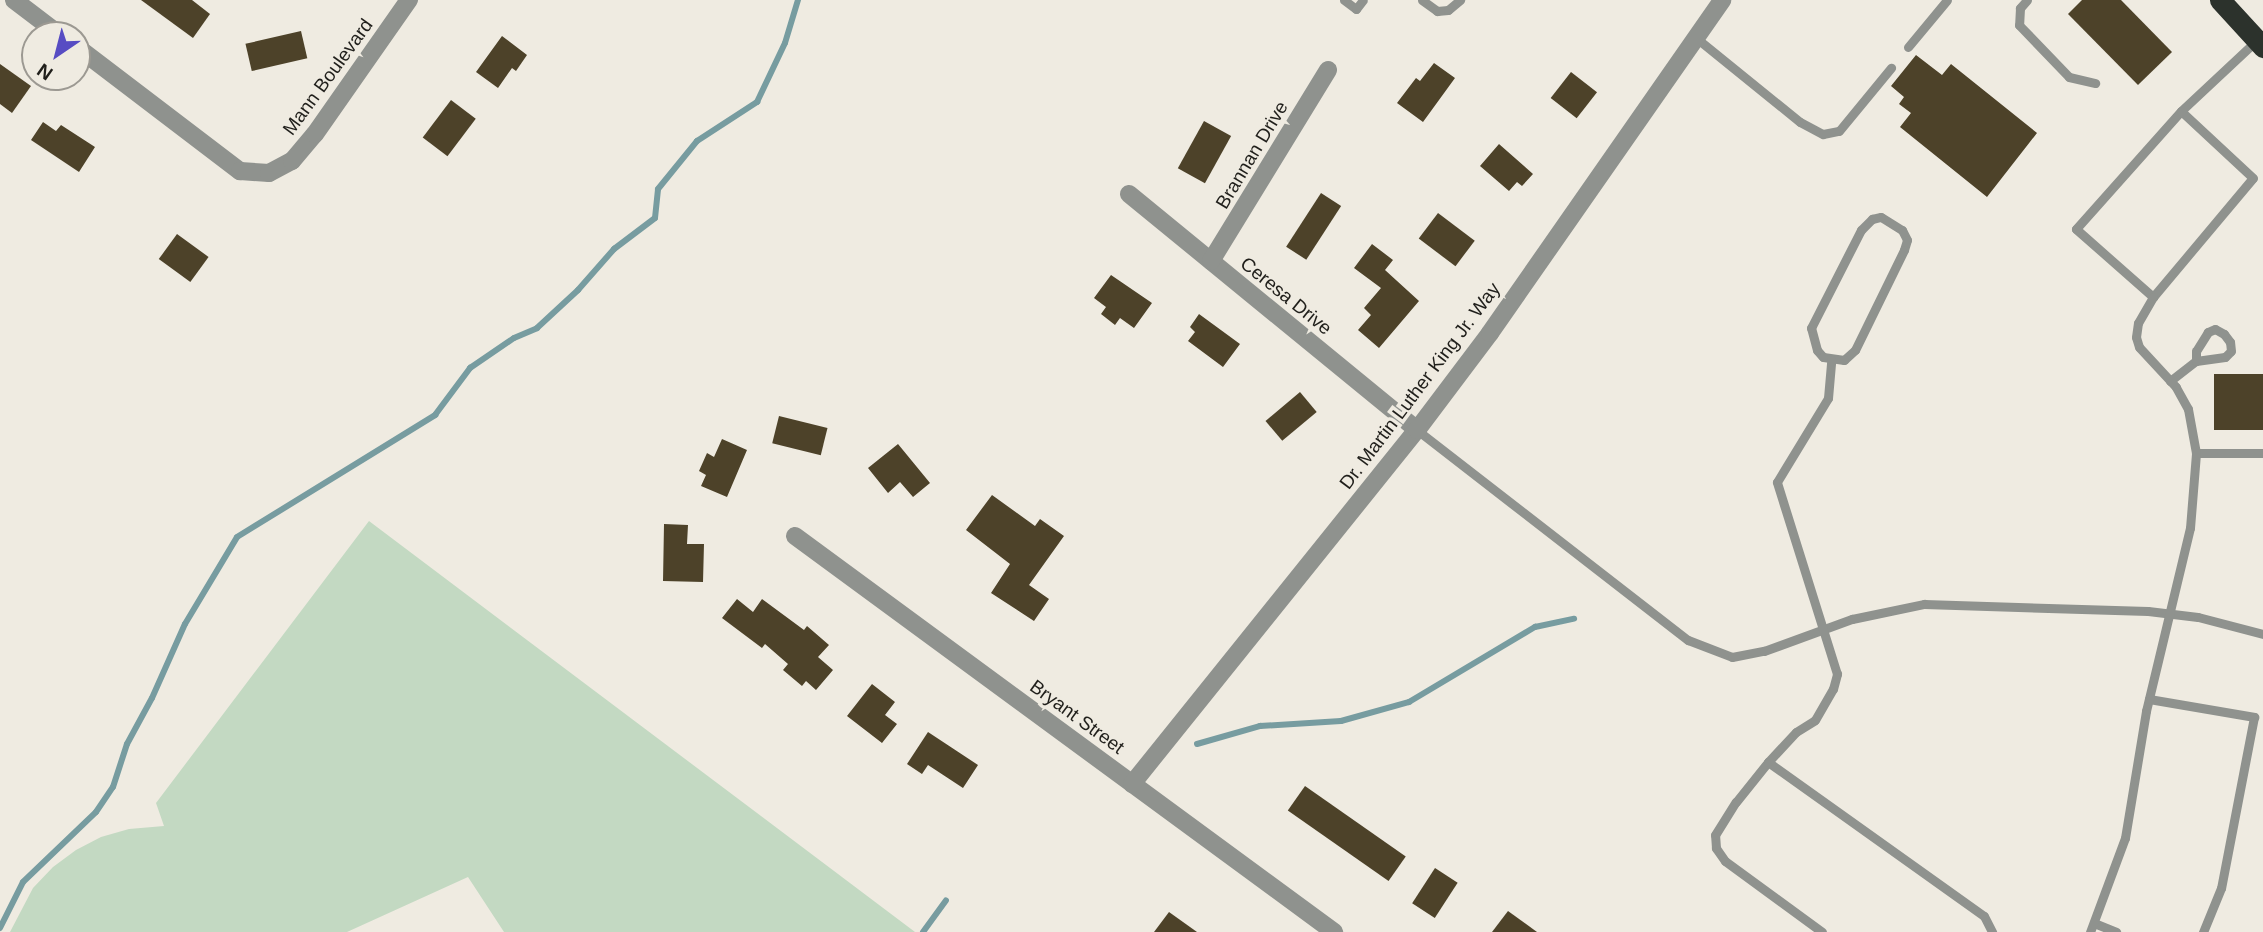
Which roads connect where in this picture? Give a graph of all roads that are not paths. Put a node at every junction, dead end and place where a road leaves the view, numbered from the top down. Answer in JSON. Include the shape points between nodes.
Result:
{"nodes":[{"id":1,"x":14,"y":0,"type":"edge"},
{"id":2,"x":409,"y":0,"type":"edge"},
{"id":3,"x":1344,"y":0,"type":"edge"},
{"id":4,"x":1363,"y":0,"type":"edge"},
{"id":5,"x":1422,"y":0,"type":"edge"},
{"id":6,"x":1460,"y":0,"type":"edge"},
{"id":7,"x":1722,"y":0,"type":"edge"},
{"id":8,"x":1947,"y":0,"type":"edge"},
{"id":9,"x":2027,"y":0,"type":"edge"},
{"id":10,"x":2220,"y":0,"type":"edge"},
{"id":11,"x":42,"y":21,"type":"edge"},
{"id":12,"x":1695,"y":37,"type":"junction"},
{"id":13,"x":2260,"y":44,"type":"edge"},
{"id":14,"x":1908,"y":47,"type":"dead end"},
{"id":15,"x":91,"y":58,"type":"edge"},
{"id":16,"x":1891,"y":68,"type":"dead end"},
{"id":17,"x":1328,"y":70,"type":"dead end"},
{"id":18,"x":2095,"y":83,"type":"dead end"},
{"id":19,"x":2181,"y":111,"type":"junction"},
{"id":20,"x":1129,"y":194,"type":"dead end"},
{"id":21,"x":1211,"y":261,"type":"junction"},
{"id":22,"x":2152,"y":297,"type":"junction"},
{"id":23,"x":1831,"y":360,"type":"junction"},
{"id":24,"x":2196,"y":361,"type":"dead end"},
{"id":25,"x":2170,"y":381,"type":"junction"},
{"id":26,"x":1417,"y":430,"type":"junction"},
{"id":27,"x":2196,"y":453,"type":"junction"},
{"id":28,"x":2263,"y":453,"type":"edge"},
{"id":29,"x":795,"y":536,"type":"dead end"},
{"id":30,"x":2168,"y":613,"type":"junction"},
{"id":31,"x":1824,"y":629,"type":"junction"},
{"id":32,"x":2263,"y":634,"type":"edge"},
{"id":33,"x":2149,"y":699,"type":"junction"},
{"id":34,"x":1768,"y":762,"type":"junction"},
{"id":35,"x":1132,"y":784,"type":"junction"},
{"id":36,"x":2092,"y":927,"type":"edge"},
{"id":37,"x":1334,"y":932,"type":"edge"},
{"id":38,"x":1822,"y":932,"type":"edge"},
{"id":39,"x":1993,"y":932,"type":"edge"},
{"id":40,"x":2116,"y":932,"type":"edge"},
{"id":41,"x":2203,"y":932,"type":"edge"}],
"edges":[{"from":1,"to":11,"type":"street"},
{"from":2,"to":15,"type":"street","name":"Mann Boulevard","via":[[315,134],[292,161],[269,173],[235,167]]},
{"from":3,"to":4,"type":"lane","via":[[1356,9]]},
{"from":5,"to":6,"type":"lane","via":[[1437,11],[1448,10]]},
{"from":7,"to":12,"type":"street","name":"Dr. Martin Luther King Jr. Way"},
{"from":8,"to":14,"type":"lane"},
{"from":9,"to":18,"type":"lane","via":[[2020,8],[2019,25],[2069,77]]},
{"from":10,"to":13,"type":"highway"},
{"from":12,"to":16,"type":"lane","via":[[1800,122],[1823,134],[1839,131]]},
{"from":12,"to":26,"type":"street","name":"Dr. Martin Luther King Jr. Way","via":[[1490,333]]},
{"from":13,"to":19,"type":"lane"},
{"from":17,"to":21,"type":"street","name":"Brannan Drive"},
{"from":19,"to":22,"type":"lane","via":[[2253,178]]},
{"from":19,"to":22,"type":"lane","via":[[2076,229]]},
{"from":20,"to":21,"type":"street","name":"Ceresa Drive"},
{"from":21,"to":26,"type":"street","name":"Ceresa Drive"},
{"from":22,"to":25,"type":"lane","via":[[2136,337],[2139,347]]},
{"from":23,"to":23,"type":"lane","via":[[1844,360],[1856,349],[1905,250],[1908,240],[1902,230],[1881,217],[1861,230],[1811,328],[1817,350]]},
{"from":23,"to":31,"type":"lane","via":[[1828,398],[1777,482]]},
{"from":24,"to":25,"type":"lane"},
{"from":25,"to":27,"type":"lane","via":[[2188,409]]},
{"from":26,"to":31,"type":"lane","via":[[1699,645],[1732,657],[1764,651]]},
{"from":26,"to":35,"type":"street","name":"Dr. Martin Luther King Jr. Way"},
{"from":27,"to":28,"type":"lane"},
{"from":27,"to":30,"type":"lane","via":[[2190,528]]},
{"from":29,"to":35,"type":"street","name":"Bryant Street"},
{"from":30,"to":31,"type":"lane","via":[[1924,604],[1884,610]]},
{"from":30,"to":32,"type":"lane"},
{"from":30,"to":33,"type":"lane"},
{"from":31,"to":34,"type":"lane","via":[[1837,674],[1833,689],[1815,720],[1796,732]]},
{"from":33,"to":36,"type":"lane","via":[[2125,838]]},
{"from":33,"to":41,"type":"lane","via":[[2253,717],[2221,888]]},
{"from":34,"to":38,"type":"lane","via":[[1721,825],[1715,835],[1716,848],[1725,861]]},
{"from":34,"to":39,"type":"lane","via":[[1984,916]]},
{"from":35,"to":37,"type":"street","name":"Bryant Street"},
{"from":36,"to":40,"type":"lane"}]}
